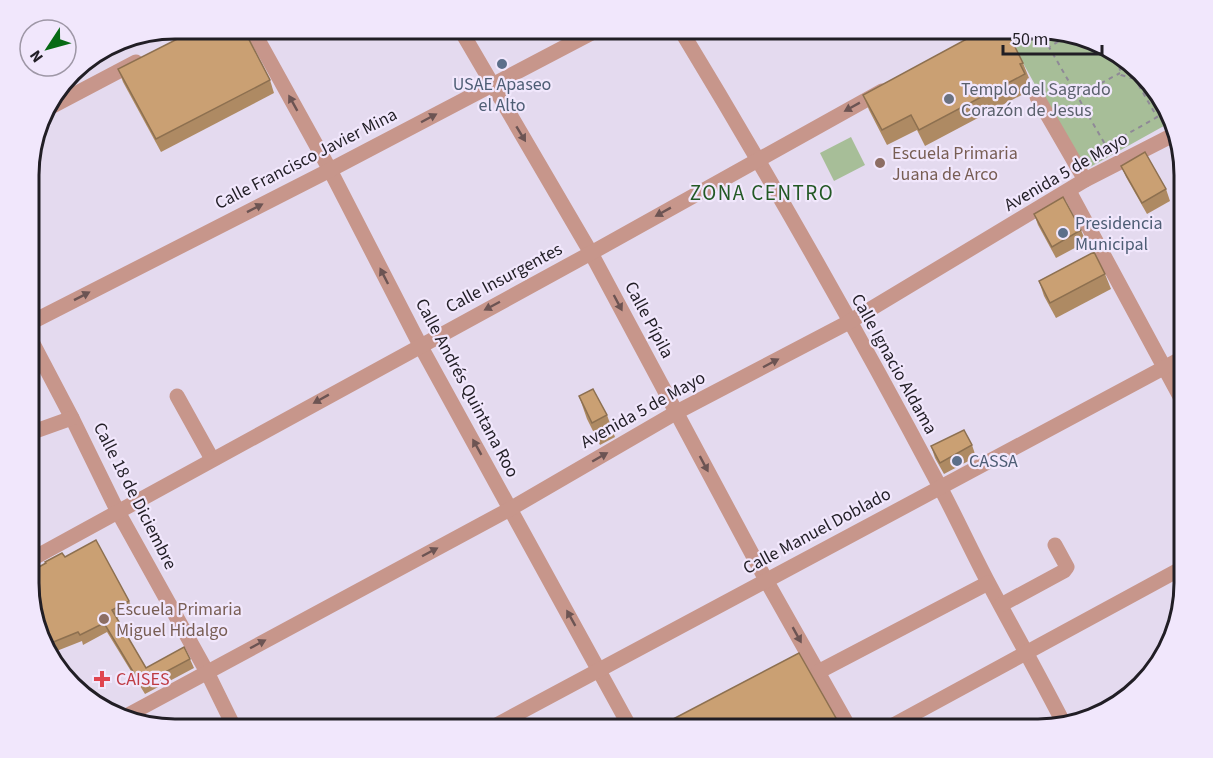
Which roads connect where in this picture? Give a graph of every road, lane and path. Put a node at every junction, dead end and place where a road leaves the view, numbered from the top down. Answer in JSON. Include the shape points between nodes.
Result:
{"nodes":[{"id":1,"x":258,"y":39,"type":"edge"},
{"id":2,"x":466,"y":39,"type":"edge"},
{"id":3,"x":578,"y":39,"type":"edge"},
{"id":4,"x":687,"y":39,"type":"edge"},
{"id":5,"x":1060,"y":41,"type":"edge"},
{"id":6,"x":148,"y":56,"type":"edge"},
{"id":7,"x":1119,"y":66,"type":"edge"},
{"id":8,"x":1120,"y":73,"type":"junction"},
{"id":9,"x":1132,"y":77,"type":"edge"},
{"id":10,"x":1137,"y":82,"type":"edge"},
{"id":11,"x":492,"y":85,"type":"junction"},
{"id":12,"x":892,"y":85,"type":"edge"},
{"id":13,"x":1077,"y":96,"type":"junction"},
{"id":14,"x":1037,"y":97,"type":"dead end"},
{"id":15,"x":60,"y":102,"type":"edge"},
{"id":16,"x":1160,"y":115,"type":"edge"},
{"id":17,"x":1157,"y":117,"type":"junction"},
{"id":18,"x":1168,"y":137,"type":"edge"},
{"id":19,"x":759,"y":159,"type":"junction"},
{"id":20,"x":330,"y":170,"type":"junction"},
{"id":21,"x":1085,"y":180,"type":"junction"},
{"id":22,"x":1069,"y":191,"type":"junction"},
{"id":23,"x":591,"y":253,"type":"junction"},
{"id":24,"x":39,"y":318,"type":"edge"},
{"id":25,"x":849,"y":322,"type":"junction"},
{"id":26,"x":420,"y":345,"type":"junction"},
{"id":27,"x":39,"y":355,"type":"edge"},
{"id":28,"x":1174,"y":362,"type":"edge"},
{"id":29,"x":1165,"y":367,"type":"junction"},
{"id":30,"x":1174,"y":385,"type":"edge"},
{"id":31,"x":177,"y":396,"type":"dead end"},
{"id":32,"x":677,"y":412,"type":"junction"},
{"id":33,"x":72,"y":418,"type":"junction"},
{"id":34,"x":39,"y":430,"type":"edge"},
{"id":35,"x":212,"y":459,"type":"junction"},
{"id":36,"x":940,"y":487,"type":"junction"},
{"id":37,"x":510,"y":509,"type":"junction"},
{"id":38,"x":117,"y":510,"type":"junction"},
{"id":39,"x":1055,"y":545,"type":"dead end"},
{"id":40,"x":39,"y":555,"type":"edge"},
{"id":41,"x":1174,"y":573,"type":"edge"},
{"id":42,"x":766,"y":580,"type":"junction"},
{"id":43,"x":988,"y":583,"type":"junction"},
{"id":44,"x":1001,"y":605,"type":"junction"},
{"id":45,"x":1028,"y":653,"type":"junction"},
{"id":46,"x":599,"y":669,"type":"junction"},
{"id":47,"x":207,"y":672,"type":"junction"},
{"id":48,"x":818,"y":672,"type":"junction"},
{"id":49,"x":133,"y":712,"type":"edge"},
{"id":50,"x":1060,"y":717,"type":"edge"},
{"id":51,"x":231,"y":719,"type":"edge"},
{"id":52,"x":507,"y":719,"type":"edge"},
{"id":53,"x":626,"y":719,"type":"edge"},
{"id":54,"x":844,"y":719,"type":"edge"},
{"id":55,"x":905,"y":719,"type":"edge"}],
"edges":[{"from":20,"to":1,"type":"street","name":"Calle Andrés Quintana Roo","one_way":true},
{"from":2,"to":11,"type":"street","name":"Calle Pípila"},
{"from":3,"to":11,"type":"street","name":"Calle Francisco Javier Mina"},
{"from":4,"to":19,"type":"street","name":"Calle Ignacio Aldama"},
{"from":5,"to":13,"type":"path","via":[[1049,47]]},
{"from":6,"to":15,"type":"street"},
{"from":7,"to":8,"type":"path"},
{"from":8,"to":9,"type":"path"},
{"from":8,"to":13,"type":"path"},
{"from":10,"to":17,"type":"path"},
{"from":20,"to":11,"type":"street","name":"Calle Francisco Javier Mina","one_way":true},
{"from":11,"to":23,"type":"street","name":"Calle Pípila","one_way":true},
{"from":12,"to":19,"type":"street","name":"Calle Insurgentes","one_way":true},
{"from":13,"to":17,"type":"path","via":[[1106,146]]},
{"from":14,"to":21,"type":"street"},
{"from":16,"to":17,"type":"path"},
{"from":18,"to":21,"type":"street","name":"Avenida 5 de Mayo"},
{"from":19,"to":23,"type":"street","name":"Calle Insurgentes","one_way":true},
{"from":19,"to":25,"type":"street","name":"Calle Ignacio Aldama"},
{"from":24,"to":20,"type":"street","name":"Calle Francisco Javier Mina","one_way":true},
{"from":26,"to":20,"type":"street","name":"Calle Andrés Quintana Roo","one_way":true},
{"from":21,"to":22,"type":"street","name":"Avenida 5 de Mayo"},
{"from":22,"to":25,"type":"street","name":"Avenida 5 de Mayo"},
{"from":22,"to":29,"type":"street"},
{"from":23,"to":26,"type":"street","name":"Calle Insurgentes","one_way":true},
{"from":23,"to":32,"type":"street","name":"Calle Pípila","one_way":true},
{"from":32,"to":25,"type":"street","name":"Avenida 5 de Mayo","one_way":true},
{"from":25,"to":36,"type":"street","name":"Calle Ignacio Aldama"},
{"from":26,"to":35,"type":"street","name":"Calle Insurgentes","one_way":true},
{"from":37,"to":26,"type":"street","name":"Calle Andrés Quintana Roo","one_way":true},
{"from":27,"to":33,"type":"street","name":"Calle 18 de Diciembre"},
{"from":28,"to":29,"type":"street","name":"Calle Manuel Doblado"},
{"from":29,"to":30,"type":"street"},
{"from":29,"to":36,"type":"street","name":"Calle Manuel Doblado"},
{"from":31,"to":35,"type":"street"},
{"from":37,"to":32,"type":"street","name":"Avenida 5 de Mayo","one_way":true},
{"from":32,"to":42,"type":"street","name":"Calle Pípila","one_way":true},
{"from":33,"to":34,"type":"street"},
{"from":33,"to":38,"type":"street","name":"Calle 18 de Diciembre"},
{"from":35,"to":38,"type":"street","name":"Calle Insurgentes"},
{"from":36,"to":42,"type":"street","name":"Calle Manuel Doblado"},
{"from":36,"to":43,"type":"street","name":"Calle Ignacio Aldama"},
{"from":46,"to":37,"type":"street","name":"Calle Andrés Quintana Roo","one_way":true},
{"from":47,"to":37,"type":"street","name":"Avenida 5 de Mayo","one_way":true},
{"from":38,"to":40,"type":"street","name":"Calle Insurgentes"},
{"from":38,"to":47,"type":"street","name":"Calle 18 de Diciembre"},
{"from":39,"to":44,"type":"street","via":[[1067,567],[1064,571]]},
{"from":41,"to":45,"type":"street"},
{"from":42,"to":46,"type":"street","name":"Calle Manuel Doblado"},
{"from":42,"to":48,"type":"street","name":"Calle Pípila","one_way":true},
{"from":43,"to":44,"type":"street","name":"Calle Ignacio Aldama"},
{"from":43,"to":48,"type":"street"},
{"from":44,"to":45,"type":"street","name":"Calle Ignacio Aldama"},
{"from":45,"to":50,"type":"street","name":"Calle Ignacio Aldama"},
{"from":45,"to":55,"type":"street"},
{"from":46,"to":52,"type":"street","name":"Calle Manuel Doblado"},
{"from":46,"to":53,"type":"street","name":"Calle Andrés Quintana Roo"},
{"from":47,"to":49,"type":"street","name":"Avenida 5 de Mayo"},
{"from":47,"to":51,"type":"street","name":"Calle 18 de Diciembre"},
{"from":48,"to":54,"type":"street","name":"Calle Pípila"}]}
